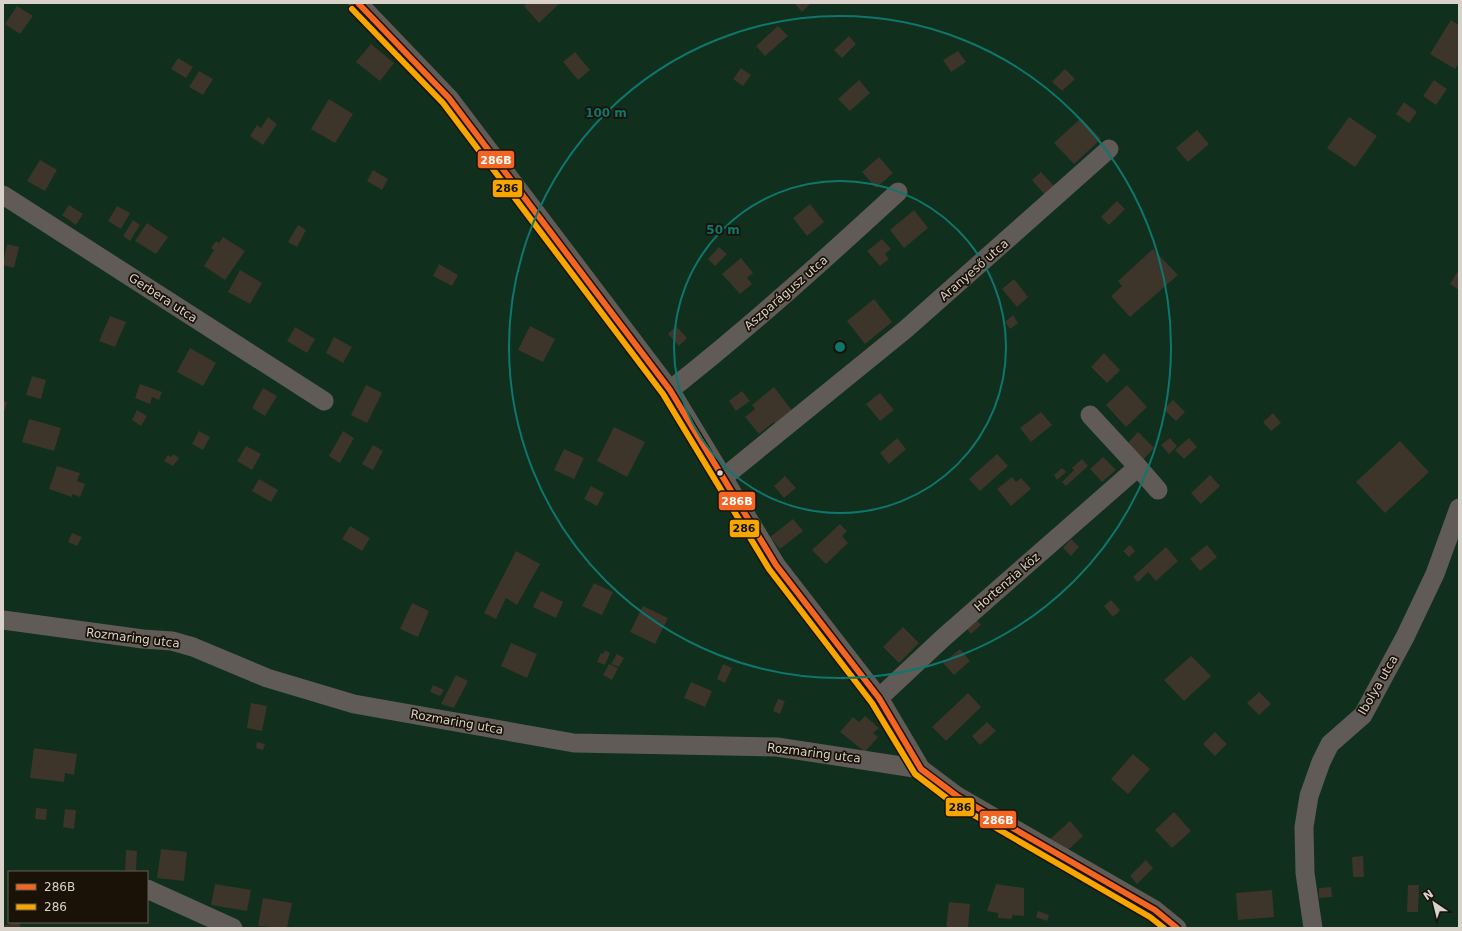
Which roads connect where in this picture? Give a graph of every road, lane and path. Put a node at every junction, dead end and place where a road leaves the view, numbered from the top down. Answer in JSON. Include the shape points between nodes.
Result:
{"nodes":[{"id":1,"x":358,"y":3,"type":"edge"},
{"id":2,"x":1109,"y":149,"type":"dead end"},
{"id":3,"x":898,"y":192,"type":"dead end"},
{"id":4,"x":3,"y":195,"type":"edge"},
{"id":5,"x":670,"y":390,"type":"junction"},
{"id":6,"x":324,"y":402,"type":"dead end"},
{"id":7,"x":1090,"y":415,"type":"dead end"},
{"id":8,"x":1138,"y":468,"type":"junction"},
{"id":9,"x":724,"y":477,"type":"junction"},
{"id":10,"x":1158,"y":490,"type":"dead end"},
{"id":11,"x":1459,"y":508,"type":"edge"},
{"id":12,"x":3,"y":620,"type":"edge"},
{"id":13,"x":879,"y":698,"type":"junction"},
{"id":14,"x":920,"y":769,"type":"junction"},
{"id":15,"x":148,"y":889,"type":"edge"},
{"id":16,"x":233,"y":928,"type":"edge"},
{"id":17,"x":1177,"y":928,"type":"edge"},
{"id":18,"x":1313,"y":928,"type":"edge"}],
"edges":[{"from":1,"to":5,"type":"street","via":[[449,98]]},
{"from":2,"to":9,"type":"street","name":"Aranyeső utca","via":[[906,329]]},
{"from":3,"to":5,"type":"street","name":"Aszparágusz utca","via":[[820,264],[716,354]]},
{"from":4,"to":6,"type":"street","name":"Gerbera utca"},
{"from":5,"to":9,"type":"street"},
{"from":7,"to":8,"type":"street"},
{"from":8,"to":10,"type":"street"},
{"from":8,"to":13,"type":"street","name":"Hortenzia köz","via":[[943,638]]},
{"from":9,"to":13,"type":"street","via":[[776,565]]},
{"from":11,"to":18,"type":"street","name":"Ibolya utca","via":[[1436,574],[1408,631],[1363,715],[1330,744],[1309,796],[1304,827],[1305,873]]},
{"from":12,"to":14,"type":"street","name":"Rozmaring utca","via":[[172,642],[193,647],[267,678],[354,704],[574,744],[777,747]]},
{"from":13,"to":14,"type":"street"},
{"from":14,"to":17,"type":"street","via":[[956,796],[1155,910]]},
{"from":15,"to":16,"type":"street"}]}
